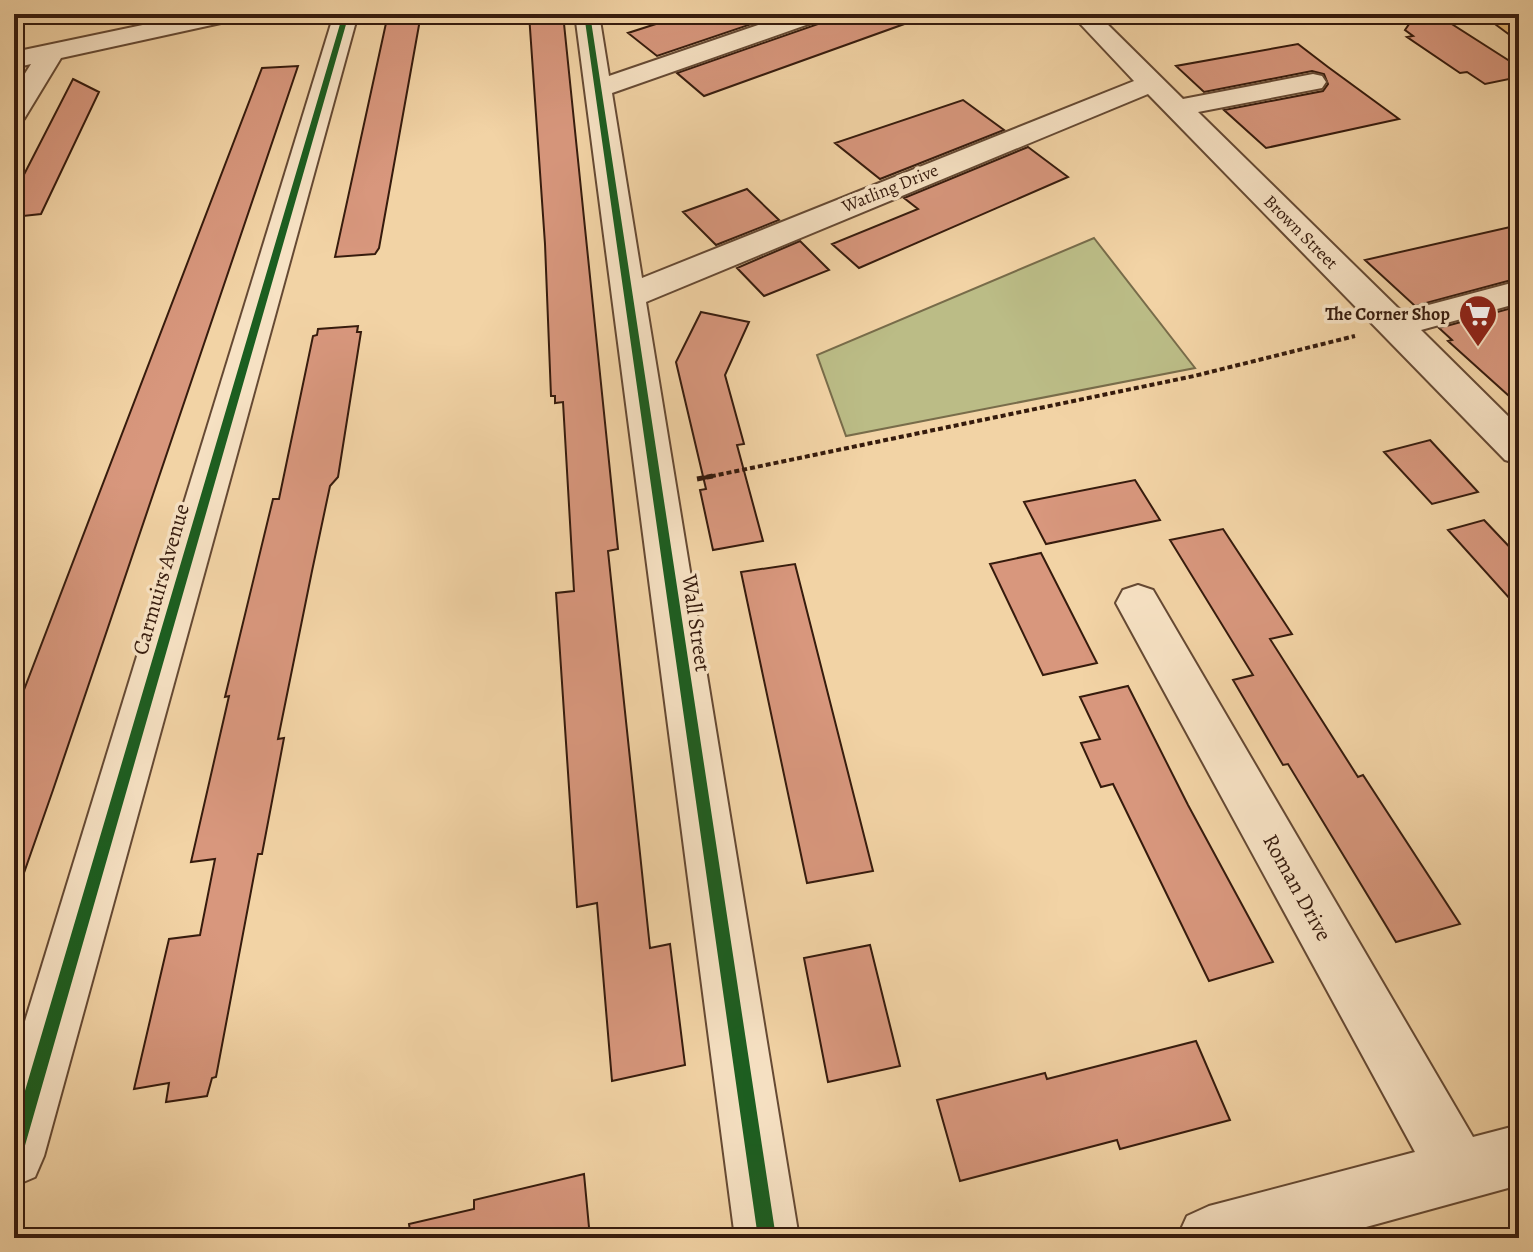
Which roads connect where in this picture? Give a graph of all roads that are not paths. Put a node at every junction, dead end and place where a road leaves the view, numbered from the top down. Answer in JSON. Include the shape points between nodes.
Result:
{"nodes":[{"id":1,"x":230,"y":14,"type":"edge"},
{"id":2,"x":346,"y":14,"type":"edge"},
{"id":3,"x":587,"y":14,"type":"edge"},
{"id":4,"x":814,"y":14,"type":"edge"},
{"id":5,"x":1083,"y":14,"type":"edge"},
{"id":6,"x":1495,"y":14,"type":"edge"},
{"id":7,"x":1519,"y":29,"type":"edge"},
{"id":8,"x":67,"y":41,"type":"junction"},
{"id":9,"x":14,"y":60,"type":"edge"},
{"id":10,"x":1313,"y":82,"type":"dead end"},
{"id":11,"x":1152,"y":83,"type":"junction"},
{"id":12,"x":598,"y":89,"type":"junction"},
{"id":13,"x":1177,"y":108,"type":"junction"},
{"id":14,"x":14,"y":113,"type":"edge"},
{"id":15,"x":1519,"y":292,"type":"edge"},
{"id":16,"x":629,"y":296,"type":"junction"},
{"id":17,"x":1395,"y":326,"type":"junction"},
{"id":18,"x":1519,"y":450,"type":"edge"},
{"id":19,"x":1138,"y":603,"type":"dead end"},
{"id":20,"x":1519,"y":1155,"type":"edge"},
{"id":21,"x":14,"y":1156,"type":"edge"},
{"id":22,"x":1459,"y":1172,"type":"junction"},
{"id":23,"x":767,"y":1238,"type":"edge"},
{"id":24,"x":1209,"y":1238,"type":"edge"}],
"edges":[{"from":1,"to":8,"type":"street"},
{"from":2,"to":21,"type":"street","name":"Carmuirs Avenue"},
{"from":3,"to":12,"type":"street","name":"Wall Street"},
{"from":4,"to":12,"type":"street"},
{"from":5,"to":11,"type":"street","name":"Brown Street"},
{"from":6,"to":7,"type":"main road"},
{"from":8,"to":9,"type":"street"},
{"from":8,"to":14,"type":"street"},
{"from":10,"to":13,"type":"street"},
{"from":11,"to":13,"type":"street","name":"Brown Street"},
{"from":11,"to":16,"type":"street","name":"Watling Drive"},
{"from":12,"to":16,"type":"street","name":"Wall Street"},
{"from":13,"to":17,"type":"street","name":"Brown Street"},
{"from":15,"to":17,"type":"street"},
{"from":16,"to":23,"type":"street","name":"Wall Street"},
{"from":17,"to":18,"type":"street","name":"Brown Street"},
{"from":19,"to":22,"type":"street","name":"Roman Drive"},
{"from":20,"to":22,"type":"street"},
{"from":22,"to":24,"type":"street"}]}
